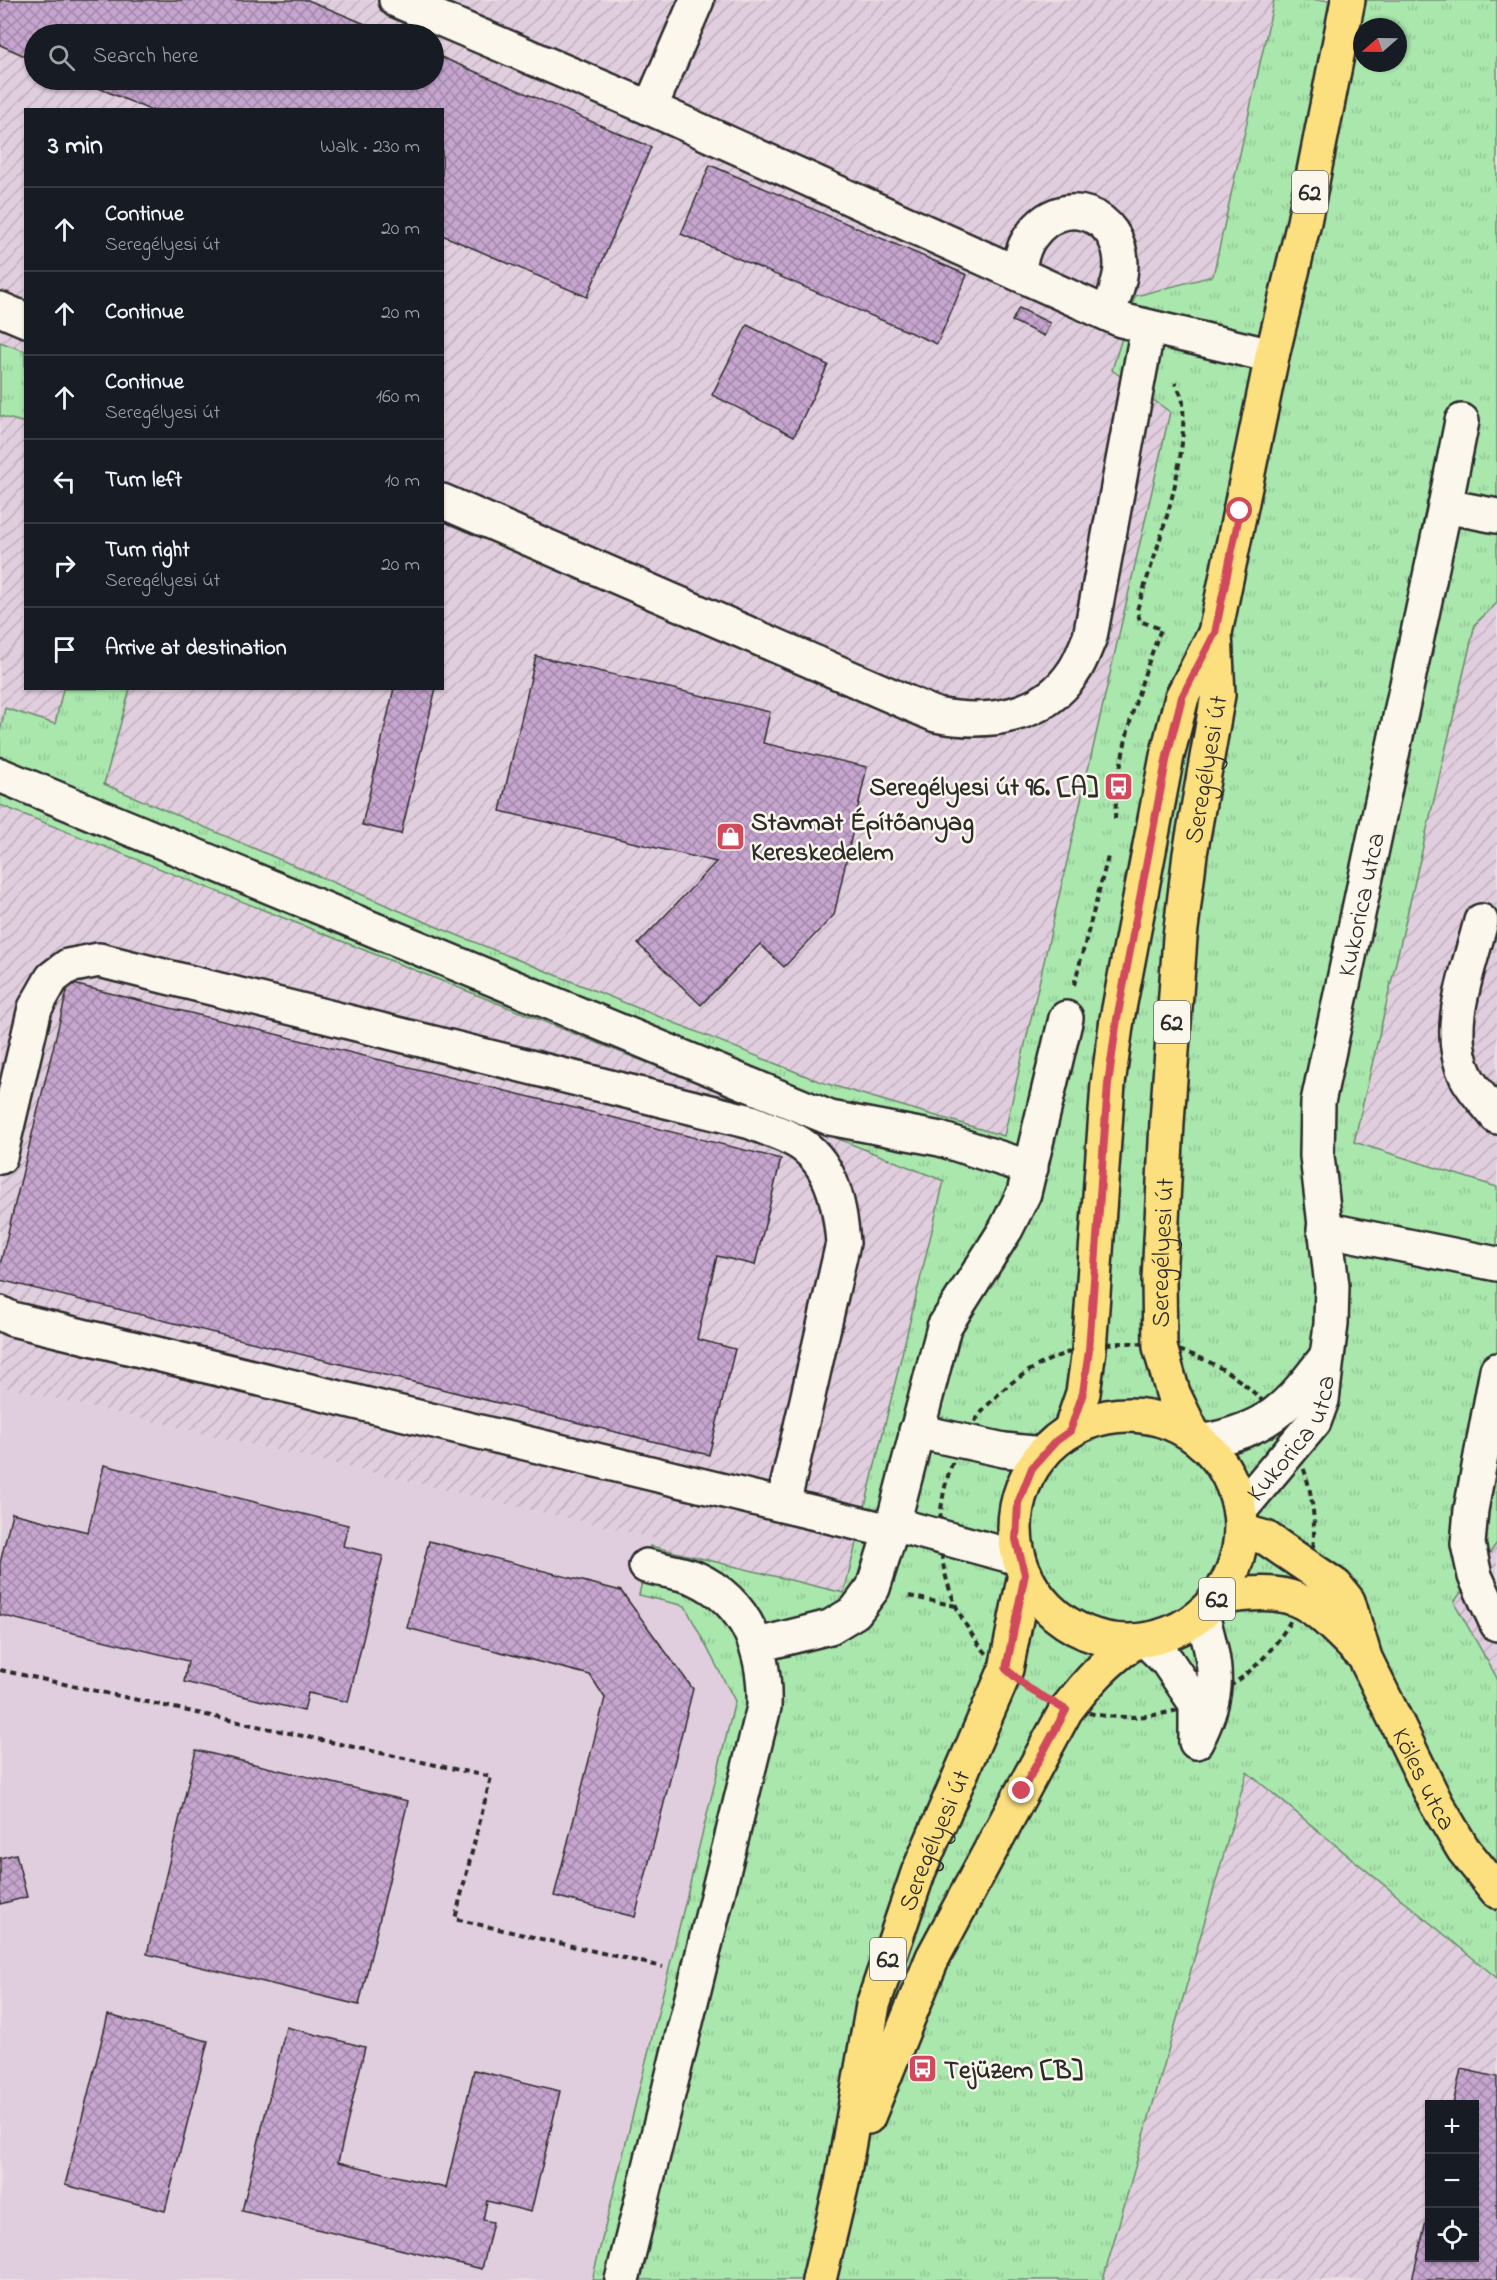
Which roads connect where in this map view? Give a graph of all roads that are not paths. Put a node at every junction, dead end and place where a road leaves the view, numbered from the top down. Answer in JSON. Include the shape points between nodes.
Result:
{"nodes":[{"id":1,"x":396,"y":0,"type":"edge"},
{"id":2,"x":697,"y":0,"type":"edge"},
{"id":3,"x":1348,"y":0,"type":"edge"},
{"id":4,"x":651,"y":108,"type":"junction"},
{"id":5,"x":1017,"y":273,"type":"junction"},
{"id":6,"x":0,"y":309,"type":"edge"},
{"id":7,"x":1108,"y":314,"type":"junction"},
{"id":8,"x":24,"y":319,"type":"edge"},
{"id":9,"x":1148,"y":327,"type":"junction"},
{"id":10,"x":1272,"y":356,"type":"junction"},
{"id":11,"x":1462,"y":421,"type":"dead end"},
{"id":12,"x":444,"y":502,"type":"edge"},
{"id":13,"x":1445,"y":506,"type":"junction"},
{"id":14,"x":1497,"y":516,"type":"edge"},
{"id":15,"x":1215,"y":633,"type":"junction"},
{"id":16,"x":0,"y":775,"type":"edge"},
{"id":17,"x":1480,"y":921,"type":"dead end"},
{"id":18,"x":1066,"y":1018,"type":"road end"},
{"id":19,"x":1497,"y":1117,"type":"edge"},
{"id":20,"x":0,"y":1157,"type":"edge"},
{"id":21,"x":1031,"y":1168,"type":"junction"},
{"id":22,"x":1324,"y":1229,"type":"junction"},
{"id":23,"x":1497,"y":1264,"type":"edge"},
{"id":24,"x":0,"y":1313,"type":"edge"},
{"id":25,"x":1326,"y":1358,"type":"junction"},
{"id":26,"x":1497,"y":1370,"type":"edge"},
{"id":27,"x":916,"y":1431,"type":"junction"},
{"id":28,"x":1070,"y":1431,"type":"junction"},
{"id":29,"x":1198,"y":1439,"type":"junction"},
{"id":30,"x":1043,"y":1454,"type":"junction"},
{"id":31,"x":783,"y":1505,"type":"junction"},
{"id":32,"x":1240,"y":1521,"type":"junction"},
{"id":33,"x":891,"y":1528,"type":"junction"},
{"id":34,"x":646,"y":1566,"type":"dead end"},
{"id":35,"x":1022,"y":1566,"type":"junction"},
{"id":36,"x":1210,"y":1607,"type":"junction"},
{"id":37,"x":1497,"y":1624,"type":"edge"},
{"id":38,"x":1141,"y":1641,"type":"junction"},
{"id":39,"x":758,"y":1645,"type":"junction"},
{"id":40,"x":1365,"y":1658,"type":"junction"},
{"id":41,"x":1497,"y":1892,"type":"edge"},
{"id":42,"x":842,"y":2183,"type":"junction"},
{"id":43,"x":622,"y":2280,"type":"edge"},
{"id":44,"x":819,"y":2280,"type":"edge"}],
"edges":[{"from":1,"to":4,"type":"street"},
{"from":2,"to":4,"type":"street"},
{"from":3,"to":10,"type":"main road","name":"Seregélyesi út","number":"62","via":[[1304,222]]},
{"from":4,"to":5,"type":"street"},
{"from":5,"to":7,"type":"street"},
{"from":5,"to":7,"type":"street","via":[[1026,242],[1043,223],[1070,212],[1089,213],[1111,229],[1119,253],[1120,278]]},
{"from":6,"to":8,"type":"street"},
{"from":7,"to":9,"type":"street"},
{"from":9,"to":10,"type":"street"},
{"from":9,"to":12,"type":"street","via":[[1090,637],[1075,671],[1054,694],[999,719],[966,721],[936,715]]},
{"from":10,"to":15,"type":"main road","name":"Seregélyesi út","number":"62"},
{"from":11,"to":13,"type":"street","name":"Kukorica utca"},
{"from":13,"to":14,"type":"street"},
{"from":13,"to":22,"type":"street","name":"Kukorica utca","via":[[1318,1102],[1317,1156]]},
{"from":15,"to":28,"type":"main road","name":"Seregélyesi út","number":"62","via":[[1182,697],[1167,756],[1108,1084],[1089,1350],[1083,1393]]},
{"from":15,"to":29,"type":"main road","name":"Seregélyesi út","number":"62","via":[[1218,695],[1190,854],[1172,1022],[1159,1280],[1160,1347],[1173,1394]]},
{"from":16,"to":21,"type":"street","via":[[830,1118],[940,1139]]},
{"from":17,"to":19,"type":"street","via":[[1457,1017],[1457,1050],[1467,1077]]},
{"from":18,"to":21,"type":"street"},
{"from":20,"to":31,"type":"street","via":[[35,1008],[52,978],[68,966],[99,960],[751,1122],[796,1141],[822,1166],[839,1203],[843,1244]]},
{"from":21,"to":27,"type":"street","via":[[1024,1193],[1006,1229],[944,1327]]},
{"from":22,"to":23,"type":"street"},
{"from":22,"to":25,"type":"street","name":"Kukorica utca","via":[[1332,1286]]},
{"from":24,"to":31,"type":"street"},
{"from":25,"to":29,"type":"street","name":"Kukorica utca","via":[[1276,1415],[1228,1437]]},
{"from":25,"to":32,"type":"street","name":"Kukorica utca","via":[[1322,1400],[1314,1422]]},
{"from":26,"to":37,"type":"street","via":[[1468,1544],[1475,1576]]},
{"from":27,"to":30,"type":"street","via":[[1004,1450]]},
{"from":27,"to":33,"type":"street"},
{"from":28,"to":29,"type":"main road","name":"Seregélyesi út","number":"62","via":[[1124,1415],[1160,1419]]},
{"from":28,"to":30,"type":"main road","name":"Seregélyesi út","number":"62"},
{"from":29,"to":32,"type":"main road","name":"Seregélyesi út","number":"62","via":[[1227,1473]]},
{"from":30,"to":35,"type":"main road","name":"Seregélyesi út","number":"62","via":[[1032,1468],[1018,1503],[1016,1521]]},
{"from":31,"to":33,"type":"street"},
{"from":32,"to":36,"type":"main road","number":"62","via":[[1232,1572]]},
{"from":32,"to":40,"type":"main road","name":"Köles utca","via":[[1336,1586],[1348,1601]]},
{"from":33,"to":35,"type":"street","via":[[939,1536]]},
{"from":33,"to":39,"type":"street","via":[[873,1588],[855,1612],[830,1627]]},
{"from":34,"to":39,"type":"street","via":[[694,1578],[725,1596],[746,1620]]},
{"from":35,"to":38,"type":"main road","name":"Seregélyesi út","number":"62","via":[[1035,1591],[1062,1620],[1097,1637]]},
{"from":35,"to":42,"type":"main road","name":"Seregélyesi út","number":"62","via":[[1006,1669],[948,1800],[873,2005]]},
{"from":36,"to":38,"type":"main road","name":"Seregélyesi út","number":"62","via":[[1176,1631]]},
{"from":36,"to":38,"type":"street","via":[[1206,1699],[1167,1660]]},
{"from":36,"to":40,"type":"main road","name":"Köles utca","via":[[1247,1593],[1301,1599],[1322,1614]]},
{"from":38,"to":42,"type":"main road","name":"Seregélyesi út","number":"62","via":[[1112,1657],[1066,1710],[933,1957]]},
{"from":39,"to":43,"type":"street","via":[[765,1678],[764,1707]]},
{"from":40,"to":41,"type":"main road","name":"Köles utca","via":[[1436,1803],[1463,1849]]},
{"from":42,"to":44,"type":"main road","name":"Seregélyesi út","number":"62"}]}
